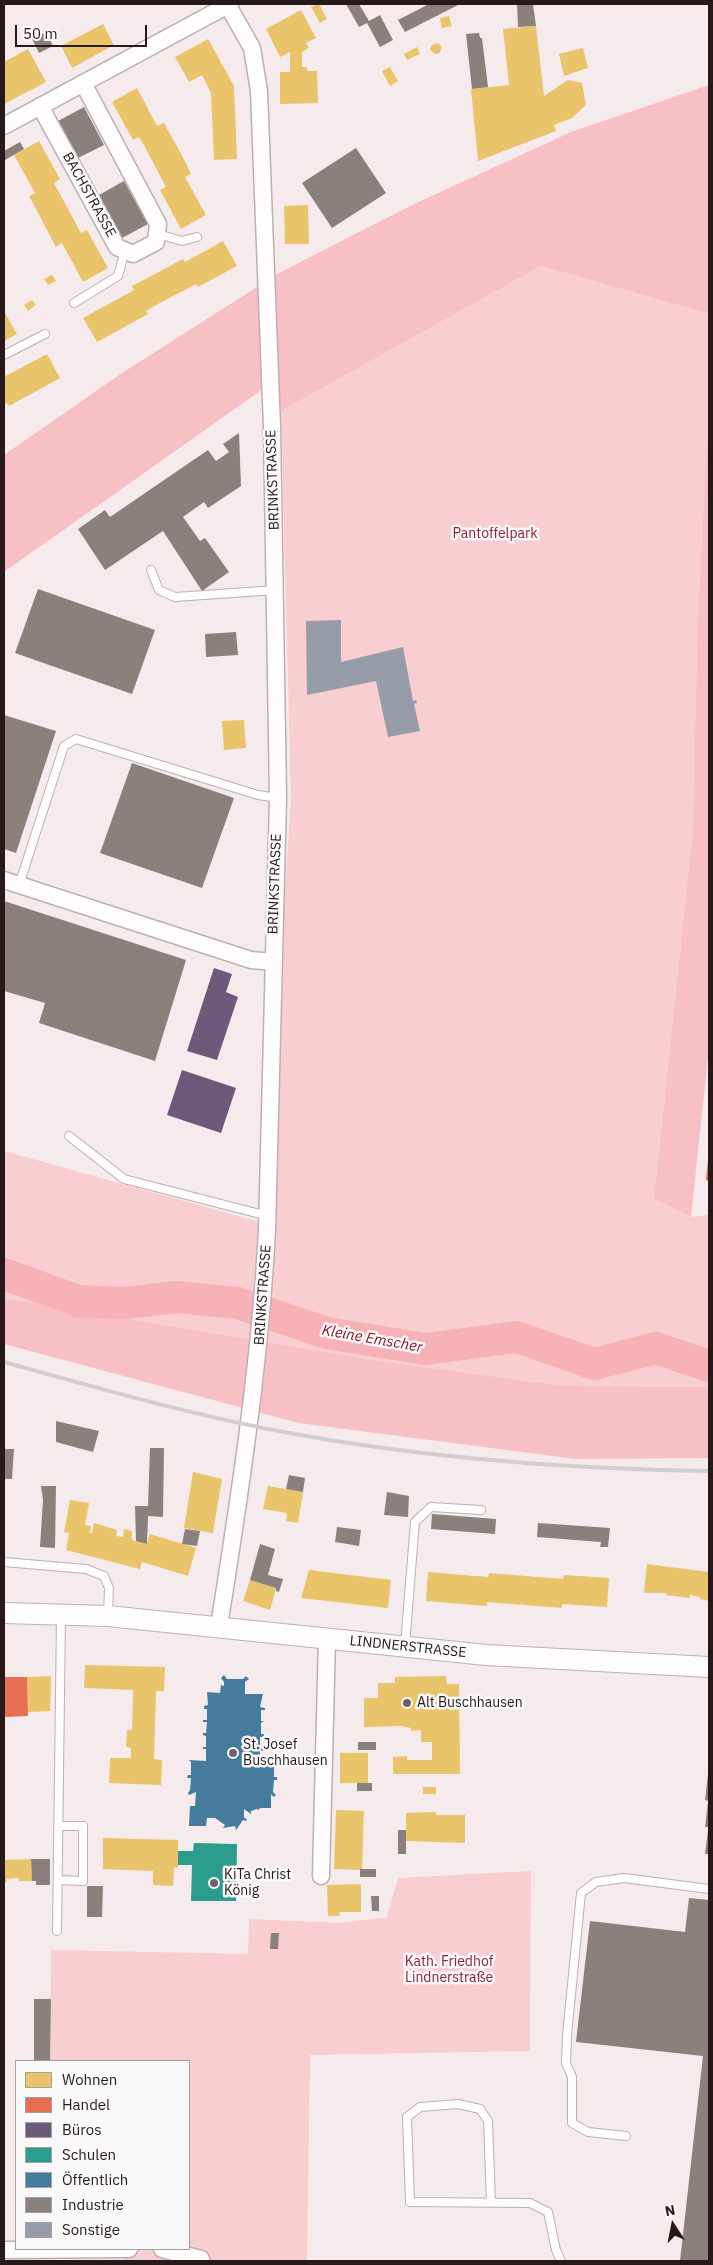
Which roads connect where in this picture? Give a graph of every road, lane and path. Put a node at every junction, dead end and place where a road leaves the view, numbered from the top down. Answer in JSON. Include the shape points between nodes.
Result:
{"nodes":[{"id":1,"x":228,"y":4,"type":"edge"},
{"id":2,"x":83,"y":83,"type":"junction"},
{"id":3,"x":40,"y":106,"type":"junction"},
{"id":4,"x":4,"y":126,"type":"edge"},
{"id":5,"x":158,"y":234,"type":"junction"},
{"id":6,"x":197,"y":237,"type":"dead end"},
{"id":7,"x":124,"y":251,"type":"junction"},
{"id":8,"x":74,"y":302,"type":"dead end"},
{"id":9,"x":45,"y":334,"type":"dead end"},
{"id":10,"x":4,"y":355,"type":"edge"},
{"id":11,"x":151,"y":570,"type":"dead end"},
{"id":12,"x":276,"y":590,"type":"junction"},
{"id":13,"x":278,"y":798,"type":"junction"},
{"id":14,"x":11,"y":883,"type":"edge"},
{"id":15,"x":273,"y":962,"type":"junction"},
{"id":16,"x":69,"y":1136,"type":"dead end"},
{"id":17,"x":268,"y":1216,"type":"junction"},
{"id":18,"x":481,"y":1510,"type":"dead end"},
{"id":19,"x":4,"y":1562,"type":"edge"},
{"id":20,"x":4,"y":1613,"type":"edge"},
{"id":21,"x":60,"y":1613,"type":"junction"},
{"id":22,"x":108,"y":1616,"type":"junction"},
{"id":23,"x":220,"y":1626,"type":"junction"},
{"id":24,"x":327,"y":1638,"type":"junction"},
{"id":25,"x":405,"y":1647,"type":"junction"},
{"id":26,"x":709,"y":1667,"type":"edge"},
{"id":27,"x":59,"y":1826,"type":"junction"},
{"id":28,"x":321,"y":1876,"type":"dead end"},
{"id":29,"x":58,"y":1880,"type":"junction"},
{"id":30,"x":709,"y":1889,"type":"edge"},
{"id":31,"x":57,"y":1931,"type":"dead end"},
{"id":32,"x":626,"y":2136,"type":"dead end"},
{"id":33,"x":491,"y":2202,"type":"junction"},
{"id":34,"x":166,"y":2250,"type":"edge"},
{"id":35,"x":201,"y":2259,"type":"dead end"},
{"id":36,"x":561,"y":2261,"type":"edge"}],
"edges":[{"from":1,"to":2,"type":"street"},
{"from":1,"to":12,"type":"street","name":"BRINKSTRASSE","via":[[248,37],[258,76]]},
{"from":2,"to":3,"type":"street"},
{"from":2,"to":5,"type":"street","via":[[158,224]]},
{"from":3,"to":4,"type":"street"},
{"from":3,"to":7,"type":"street","name":"BACHSTRASSE","via":[[117,247]]},
{"from":5,"to":6,"type":"lane","via":[[182,241]]},
{"from":5,"to":7,"type":"street","name":"BACHSTRASSE","via":[[156,242],[133,254]]},
{"from":7,"to":8,"type":"lane","via":[[118,276]]},
{"from":9,"to":10,"type":"lane"},
{"from":11,"to":12,"type":"lane","via":[[159,590],[175,597]]},
{"from":12,"to":13,"type":"street","name":"BRINKSTRASSE"},
{"from":13,"to":14,"type":"lane","via":[[258,795],[76,739],[64,746]]},
{"from":13,"to":15,"type":"street","name":"BRINKSTRASSE"},
{"from":14,"to":15,"type":"street","via":[[251,960]]},
{"from":15,"to":17,"type":"street","name":"BRINKSTRASSE"},
{"from":16,"to":17,"type":"lane","via":[[124,1179]]},
{"from":17,"to":23,"type":"street","name":"BRINKSTRASSE","via":[[256,1373]]},
{"from":18,"to":25,"type":"lane","via":[[431,1507],[415,1522]]},
{"from":19,"to":22,"type":"lane","via":[[86,1569],[104,1576],[109,1588]]},
{"from":20,"to":21,"type":"street","name":"LINDNERSTRASSE"},
{"from":21,"to":22,"type":"street","name":"LINDNERSTRASSE"},
{"from":21,"to":27,"type":"lane"},
{"from":22,"to":23,"type":"street","name":"LINDNERSTRASSE"},
{"from":23,"to":24,"type":"street","name":"LINDNERSTRASSE"},
{"from":24,"to":25,"type":"street","name":"LINDNERSTRASSE"},
{"from":24,"to":28,"type":"street"},
{"from":25,"to":26,"type":"street","name":"LINDNERSTRASSE","via":[[568,1661]]},
{"from":27,"to":29,"type":"lane"},
{"from":27,"to":29,"type":"lane","via":[[83,1826],[82,1881]]},
{"from":29,"to":31,"type":"lane"},
{"from":30,"to":32,"type":"lane","via":[[624,1878],[596,1882],[581,1893],[567,2035],[566,2063],[572,2077],[572,2123],[588,2132]]},
{"from":33,"to":33,"type":"lane","via":[[410,2202],[407,2117],[420,2107],[458,2104],[480,2108],[488,2121]]},
{"from":33,"to":36,"type":"lane","via":[[530,2203],[548,2212]]},
{"from":34,"to":35,"type":"street"}]}
